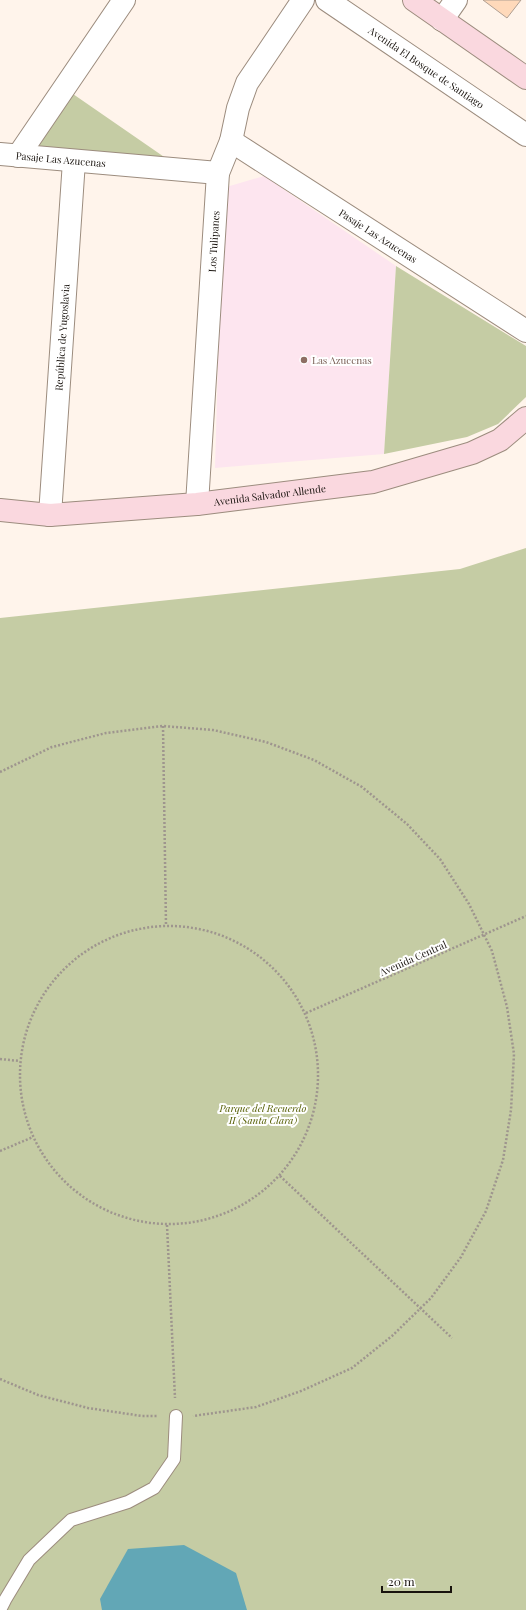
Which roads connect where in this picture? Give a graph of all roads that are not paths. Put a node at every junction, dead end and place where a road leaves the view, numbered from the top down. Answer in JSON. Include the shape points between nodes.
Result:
{"nodes":[{"id":1,"x":124,"y":0,"type":"edge"},
{"id":2,"x":303,"y":0,"type":"edge"},
{"id":3,"x":327,"y":0,"type":"edge"},
{"id":4,"x":414,"y":0,"type":"edge"},
{"id":5,"x":456,"y":0,"type":"edge"},
{"id":6,"x":442,"y":20,"type":"junction"},
{"id":7,"x":526,"y":78,"type":"edge"},
{"id":8,"x":526,"y":135,"type":"edge"},
{"id":9,"x":231,"y":141,"type":"junction"},
{"id":10,"x":9,"y":155,"type":"edge"},
{"id":11,"x":74,"y":161,"type":"junction"},
{"id":12,"x":218,"y":173,"type":"junction"},
{"id":13,"x":526,"y":331,"type":"edge"},
{"id":14,"x":526,"y":418,"type":"edge"},
{"id":15,"x":197,"y":504,"type":"junction"},
{"id":16,"x":0,"y":510,"type":"edge"},
{"id":17,"x":50,"y":514,"type":"junction"},
{"id":18,"x":176,"y":1416,"type":"road end"},
{"id":19,"x":0,"y":1610,"type":"edge"}],
"edges":[{"from":1,"to":10,"type":"street"},
{"from":2,"to":9,"type":"street","name":"Los Tulipanes","via":[[248,83],[238,108]]},
{"from":3,"to":8,"type":"street","name":"Avenida El Bosque de Santiago"},
{"from":4,"to":6,"type":"street"},
{"from":5,"to":6,"type":"street"},
{"from":6,"to":7,"type":"street"},
{"from":9,"to":12,"type":"street","name":"Los Tulipanes"},
{"from":9,"to":13,"type":"street","name":"Pasaje Las Azucenas"},
{"from":10,"to":11,"type":"street","name":"Pasaje Las Azucenas"},
{"from":11,"to":12,"type":"street","name":"Pasaje Las Azucenas"},
{"from":11,"to":17,"type":"street","name":"República de Yugoslavia"},
{"from":12,"to":15,"type":"street","name":"Los Tulipanes"},
{"from":14,"to":15,"type":"street","name":"Avenida Salvador Allende","via":[[500,440],[472,453],[373,482]]},
{"from":15,"to":17,"type":"street","name":"Avenida Salvador Allende"},
{"from":16,"to":17,"type":"street","name":"Avenida Salvador Allende"},
{"from":18,"to":19,"type":"lane","via":[[174,1459],[154,1488],[128,1502],[71,1520],[29,1560]]}]}
